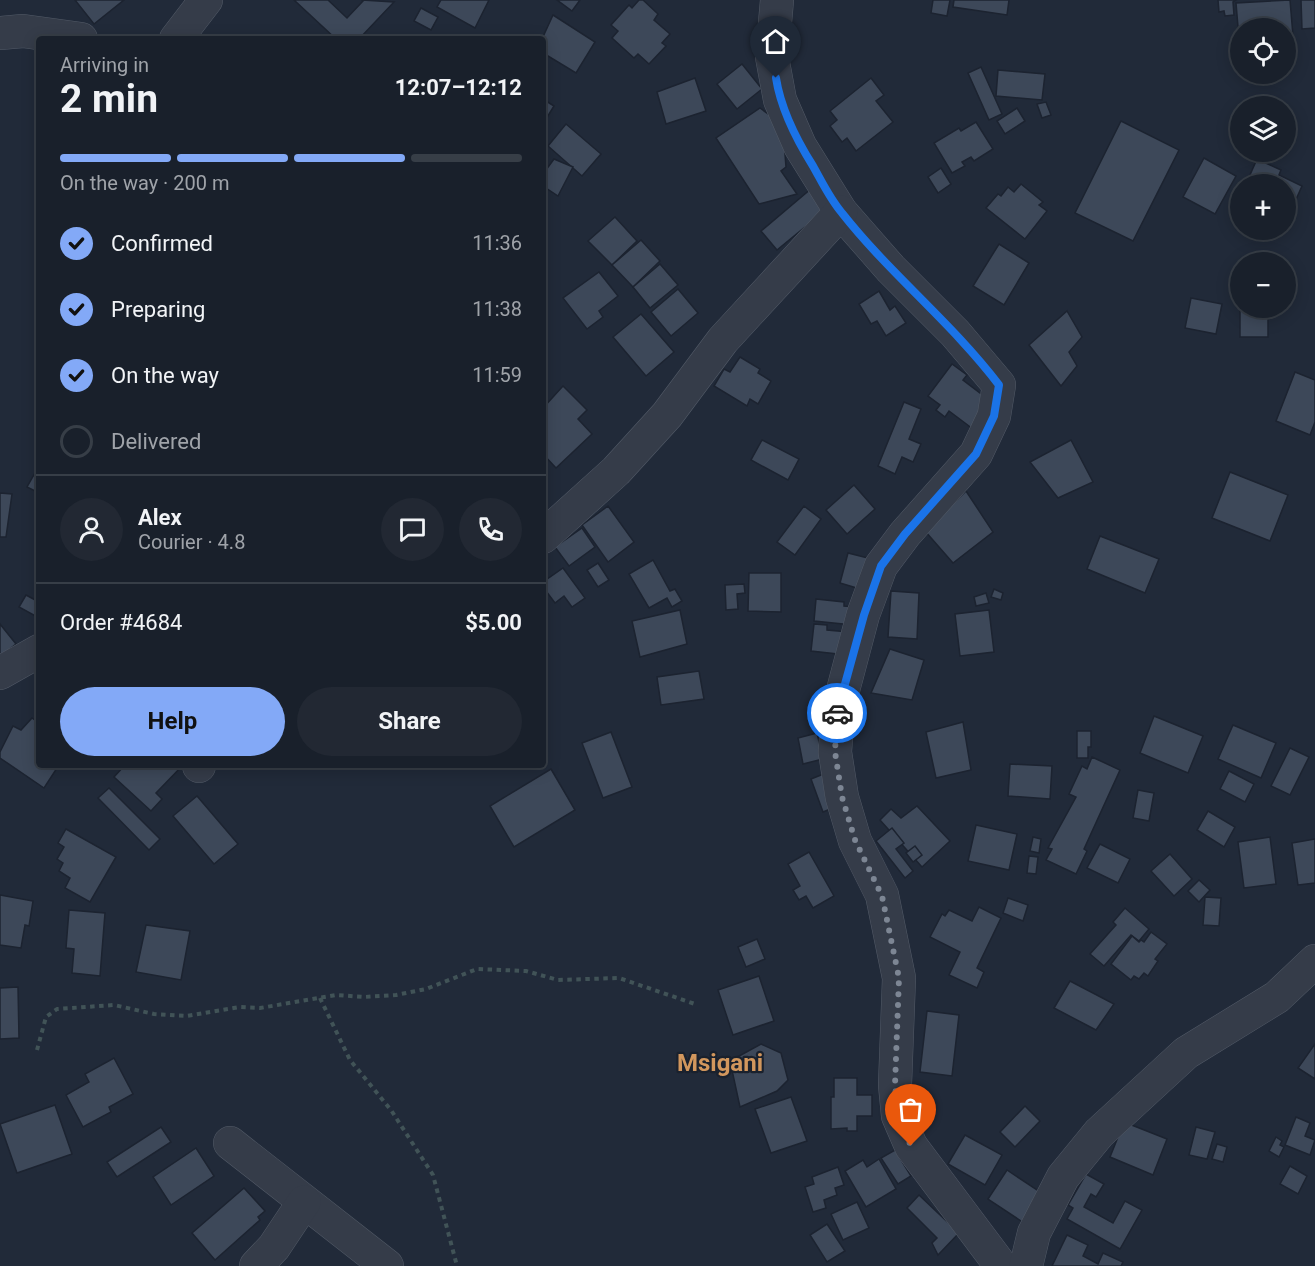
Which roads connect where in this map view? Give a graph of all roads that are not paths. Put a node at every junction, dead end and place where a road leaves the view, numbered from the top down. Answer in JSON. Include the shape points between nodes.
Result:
{"nodes":[{"id":1,"x":206,"y":0,"type":"edge"},
{"id":2,"x":777,"y":0,"type":"edge"},
{"id":3,"x":0,"y":33,"type":"edge"},
{"id":4,"x":59,"y":36,"type":"edge"},
{"id":5,"x":178,"y":36,"type":"edge"},
{"id":6,"x":840,"y":212,"type":"junction"},
{"id":7,"x":546,"y":534,"type":"edge"},
{"id":8,"x":36,"y":653,"type":"edge"},
{"id":9,"x":0,"y":673,"type":"edge"},
{"id":10,"x":1315,"y":961,"type":"edge"},
{"id":11,"x":230,"y":1143,"type":"dead end"},
{"id":12,"x":304,"y":1202,"type":"junction"},
{"id":13,"x":256,"y":1266,"type":"edge"},
{"id":14,"x":387,"y":1266,"type":"edge"},
{"id":15,"x":1001,"y":1266,"type":"edge"},
{"id":16,"x":1026,"y":1266,"type":"edge"}],
"edges":[{"from":1,"to":5,"type":"street"},
{"from":2,"to":6,"type":"street","via":[[772,57],[780,100],[800,146]]},
{"from":3,"to":4,"type":"street","via":[[23,31]]},
{"from":6,"to":7,"type":"street","via":[[723,340],[667,415],[616,471]]},
{"from":6,"to":15,"type":"street","via":[[999,385],[994,416],[976,454],[881,566],[838,710],[835,752],[842,797],[855,840],[882,896],[899,978],[895,1085],[898,1116],[911,1146]]},
{"from":8,"to":9,"type":"street"},
{"from":10,"to":16,"type":"street","via":[[1277,997],[1186,1053],[1099,1133],[1063,1177],[1034,1233]]},
{"from":11,"to":12,"type":"street"},
{"from":12,"to":13,"type":"street"},
{"from":12,"to":14,"type":"street"}]}
